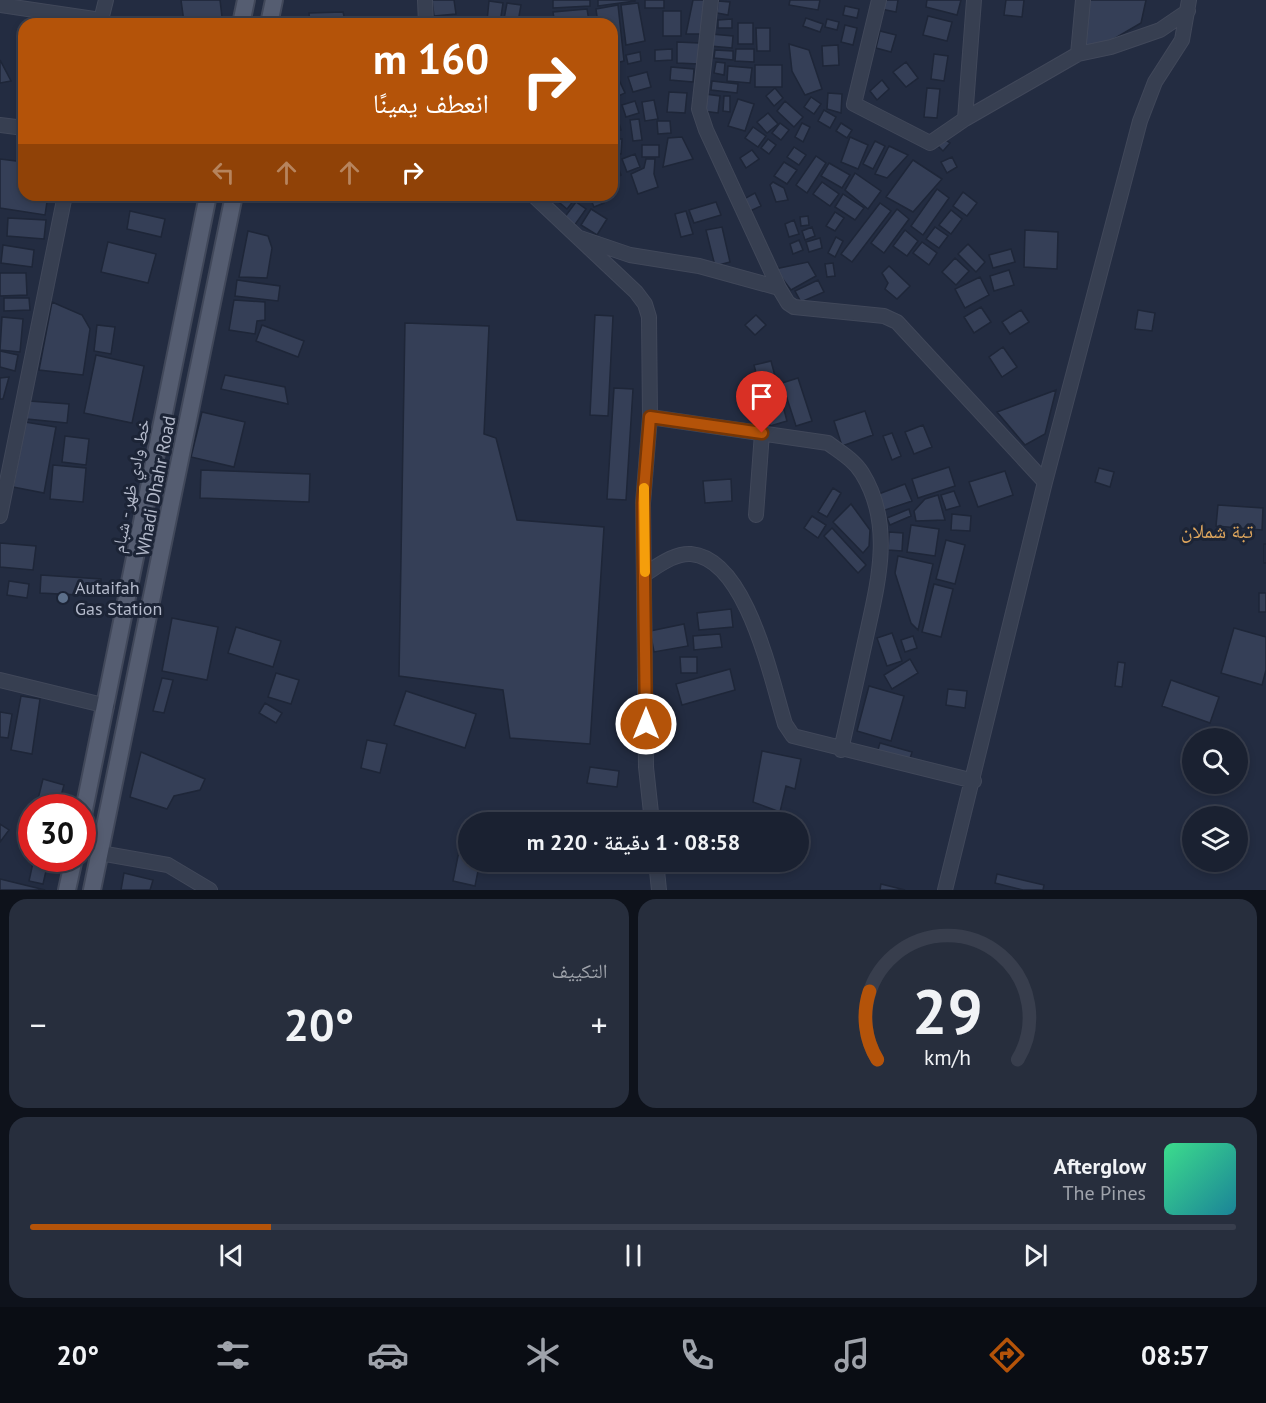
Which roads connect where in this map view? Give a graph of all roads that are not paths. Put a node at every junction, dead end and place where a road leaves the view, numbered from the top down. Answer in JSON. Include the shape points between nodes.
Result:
{"nodes":[{"id":1,"x":106,"y":0,"type":"edge"},
{"id":2,"x":246,"y":0,"type":"edge"},
{"id":3,"x":274,"y":0,"type":"edge"},
{"id":4,"x":425,"y":0,"type":"edge"},
{"id":5,"x":711,"y":0,"type":"edge"},
{"id":6,"x":879,"y":0,"type":"edge"},
{"id":7,"x":974,"y":0,"type":"edge"},
{"id":8,"x":1083,"y":0,"type":"edge"},
{"id":9,"x":0,"y":4,"type":"edge"},
{"id":10,"x":1189,"y":6,"type":"edge"},
{"id":11,"x":79,"y":18,"type":"edge"},
{"id":12,"x":102,"y":18,"type":"edge"},
{"id":13,"x":243,"y":18,"type":"edge"},
{"id":14,"x":270,"y":18,"type":"edge"},
{"id":15,"x":426,"y":18,"type":"edge"},
{"id":16,"x":1078,"y":54,"type":"junction"},
{"id":17,"x":965,"y":119,"type":"junction"},
{"id":18,"x":0,"y":125,"type":"edge"},
{"id":19,"x":18,"y":127,"type":"edge"},
{"id":20,"x":64,"y":201,"type":"edge"},
{"id":21,"x":207,"y":201,"type":"edge"},
{"id":22,"x":233,"y":201,"type":"edge"},
{"id":23,"x":539,"y":201,"type":"edge"},
{"id":24,"x":575,"y":236,"type":"junction"},
{"id":25,"x":779,"y":288,"type":"junction"},
{"id":26,"x":650,"y":417,"type":"junction"},
{"id":27,"x":762,"y":433,"type":"junction"},
{"id":28,"x":1045,"y":482,"type":"junction"},
{"id":29,"x":756,"y":514,"type":"dead end"},
{"id":30,"x":0,"y":516,"type":"edge"},
{"id":31,"x":645,"y":574,"type":"junction"},
{"id":32,"x":0,"y":680,"type":"edge"},
{"id":33,"x":107,"y":706,"type":"junction"},
{"id":34,"x":842,"y":750,"type":"junction"},
{"id":35,"x":974,"y":781,"type":"junction"},
{"id":36,"x":88,"y":794,"type":"edge"},
{"id":37,"x":651,"y":812,"type":"edge"},
{"id":38,"x":100,"y":853,"type":"junction"},
{"id":39,"x":71,"y":872,"type":"edge"},
{"id":40,"x":657,"y":872,"type":"edge"},
{"id":41,"x":67,"y":890,"type":"edge"},
{"id":42,"x":92,"y":890,"type":"edge"},
{"id":43,"x":210,"y":890,"type":"edge"},
{"id":44,"x":659,"y":890,"type":"edge"},
{"id":45,"x":945,"y":890,"type":"edge"}],
"edges":[{"from":1,"to":12,"type":"street"},
{"from":2,"to":13,"type":"main road"},
{"from":3,"to":14,"type":"main road"},
{"from":4,"to":15,"type":"street"},
{"from":5,"to":25,"type":"street","via":[[699,109]]},
{"from":6,"to":17,"type":"street","via":[[854,104],[930,143]]},
{"from":7,"to":17,"type":"street"},
{"from":8,"to":16,"type":"street"},
{"from":9,"to":11,"type":"street"},
{"from":10,"to":16,"type":"street","via":[[1160,30]]},
{"from":10,"to":28,"type":"street","via":[[1182,40],[1155,82],[1140,121]]},
{"from":16,"to":17,"type":"street"},
{"from":18,"to":19,"type":"street"},
{"from":20,"to":30,"type":"street"},
{"from":21,"to":33,"type":"main road","name":"خط وادي ظهر - شبام"},
{"from":22,"to":38,"type":"main road","name":"Whadi Dhahr Road"},
{"from":23,"to":24,"type":"street"},
{"from":24,"to":25,"type":"street","via":[[630,255],[699,266]]},
{"from":24,"to":26,"type":"street","via":[[645,304],[649,317]]},
{"from":25,"to":28,"type":"street","via":[[794,307],[884,315],[897,322]]},
{"from":26,"to":27,"type":"street"},
{"from":26,"to":31,"type":"street","via":[[643,503]]},
{"from":27,"to":29,"type":"street"},
{"from":27,"to":34,"type":"street","via":[[828,443],[851,459],[870,487],[881,528],[882,567]]},
{"from":28,"to":35,"type":"street"},
{"from":31,"to":34,"type":"street","via":[[680,555],[691,554],[719,567],[741,595],[789,731],[798,739]]},
{"from":31,"to":37,"type":"street","via":[[646,767]]},
{"from":32,"to":33,"type":"street"},
{"from":33,"to":36,"type":"main road","name":"خط وادي ظهر - شبام"},
{"from":34,"to":35,"type":"street"},
{"from":35,"to":45,"type":"street"},
{"from":38,"to":42,"type":"main road","name":"Whadi Dhahr Road"},
{"from":38,"to":43,"type":"street","via":[[168,865]]},
{"from":39,"to":41,"type":"main road"},
{"from":40,"to":44,"type":"street"}]}
